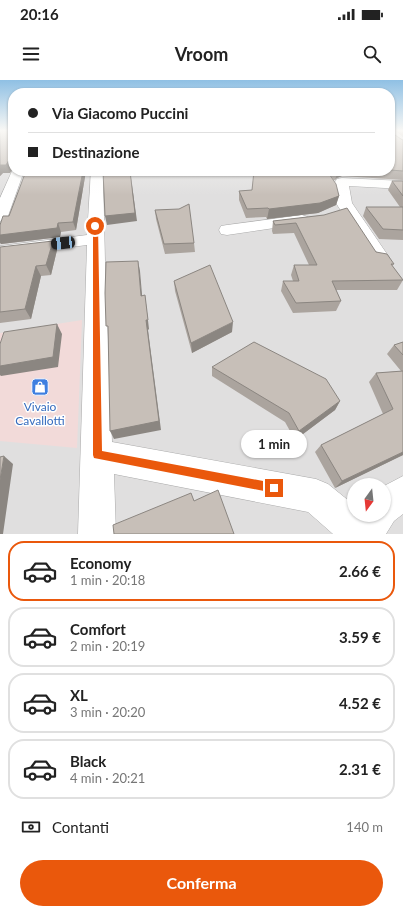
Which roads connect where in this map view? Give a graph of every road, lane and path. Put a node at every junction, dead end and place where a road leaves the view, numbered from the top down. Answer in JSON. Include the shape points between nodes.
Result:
{"nodes":[{"id":1,"x":16,"y":176,"type":"edge"},
{"id":2,"x":97,"y":176,"type":"edge"},
{"id":3,"x":403,"y":185,"type":"edge"},
{"id":4,"x":334,"y":213,"type":"junction"},
{"id":5,"x":0,"y":216,"type":"edge"},
{"id":6,"x":228,"y":230,"type":"dead end"},
{"id":7,"x":95,"y":240,"type":"junction"},
{"id":8,"x":0,"y":250,"type":"edge"},
{"id":9,"x":380,"y":257,"type":"edge"},
{"id":10,"x":97,"y":455,"type":"junction"},
{"id":11,"x":403,"y":493,"type":"edge"},
{"id":12,"x":391,"y":502,"type":"edge"},
{"id":13,"x":372,"y":522,"type":"edge"},
{"id":14,"x":97,"y":534,"type":"edge"},
{"id":15,"x":361,"y":534,"type":"edge"}],
"edges":[{"from":1,"to":5,"type":"street"},
{"from":2,"to":7,"type":"street"},
{"from":3,"to":4,"type":"street","via":[[342,182],[344,203]]},
{"from":4,"to":6,"type":"street"},
{"from":4,"to":9,"type":"street"},
{"from":7,"to":8,"type":"street"},
{"from":7,"to":10,"type":"street"},
{"from":10,"to":14,"type":"street"},
{"from":10,"to":15,"type":"street","via":[[316,496]]},
{"from":11,"to":12,"type":"street"},
{"from":13,"to":15,"type":"street"}]}
